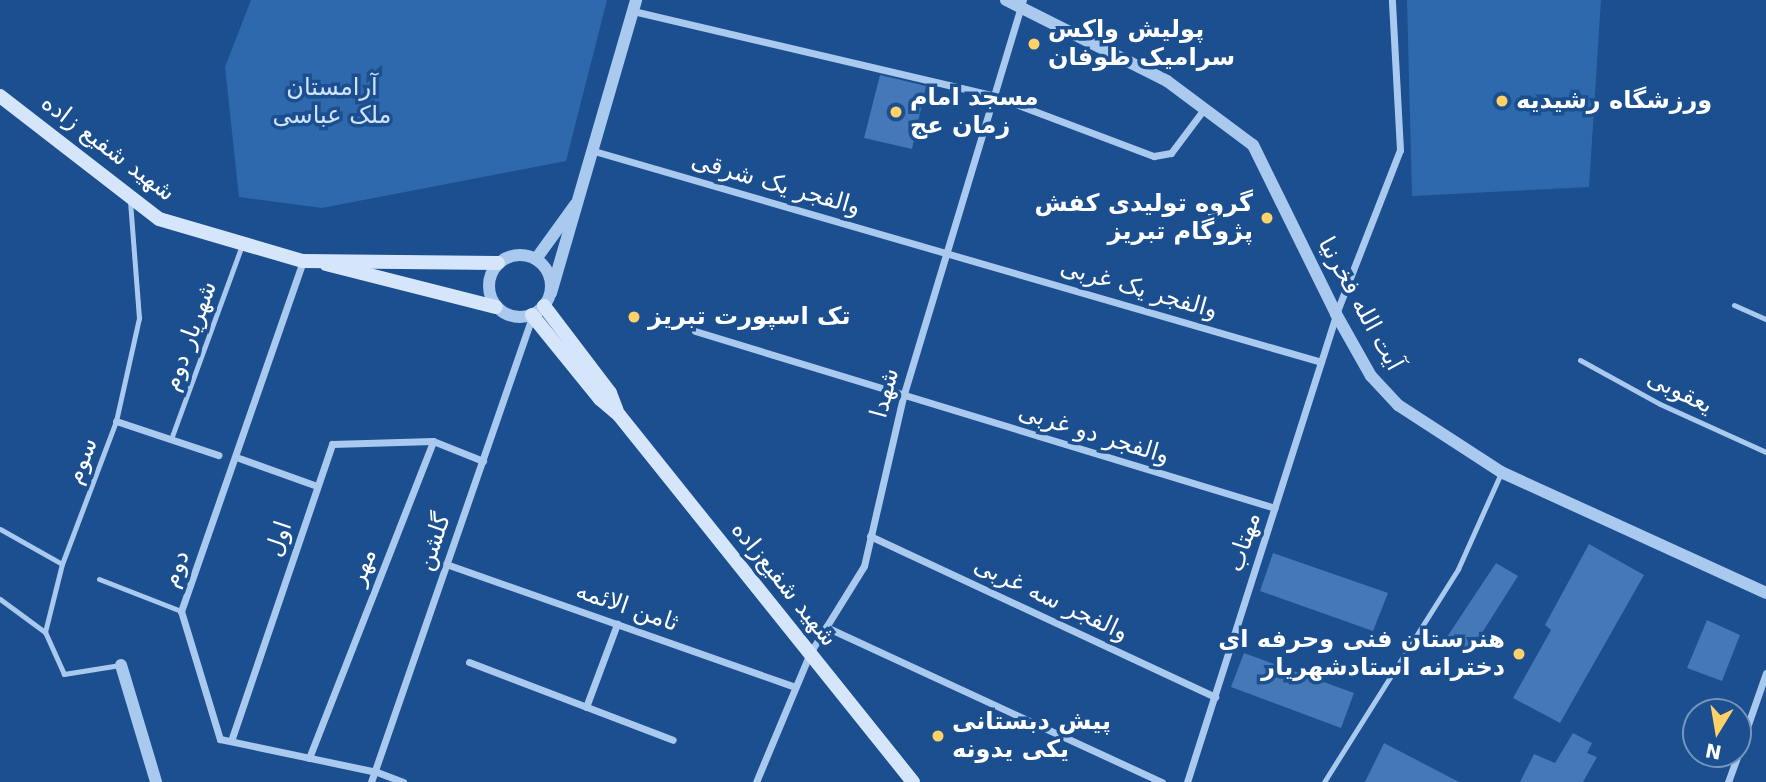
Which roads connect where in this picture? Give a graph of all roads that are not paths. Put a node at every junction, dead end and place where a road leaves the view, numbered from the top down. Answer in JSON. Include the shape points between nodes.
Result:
{"nodes":[{"id":1,"x":1006,"y":0,"type":"edge"},
{"id":2,"x":1392,"y":0,"type":"edge"},
{"id":3,"x":1022,"y":4,"type":"edge"},
{"id":4,"x":635,"y":6,"type":"edge"},
{"id":5,"x":0,"y":96,"type":"edge"},
{"id":6,"x":994,"y":96,"type":"junction"},
{"id":7,"x":1204,"y":109,"type":"junction"},
{"id":8,"x":594,"y":152,"type":"junction"},
{"id":9,"x":584,"y":190,"type":"junction"},
{"id":10,"x":130,"y":197,"type":"junction"},
{"id":11,"x":242,"y":245,"type":"junction"},
{"id":12,"x":947,"y":254,"type":"junction"},
{"id":13,"x":536,"y":259,"type":"junction"},
{"id":14,"x":309,"y":261,"type":"junction"},
{"id":15,"x":498,"y":263,"type":"junction"},
{"id":16,"x":542,"y":305,"type":"junction"},
{"id":17,"x":1734,"y":305,"type":"dead end"},
{"id":18,"x":496,"y":307,"type":"junction"},
{"id":19,"x":1336,"y":314,"type":"junction"},
{"id":20,"x":1766,"y":319,"type":"edge"},
{"id":21,"x":695,"y":331,"type":"dead end"},
{"id":22,"x":1580,"y":360,"type":"dead end"},
{"id":23,"x":1321,"y":362,"type":"junction"},
{"id":24,"x":902,"y":397,"type":"junction"},
{"id":25,"x":116,"y":421,"type":"junction"},
{"id":26,"x":171,"y":439,"type":"junction"},
{"id":27,"x":433,"y":441,"type":"junction"},
{"id":28,"x":1766,"y":452,"type":"edge"},
{"id":29,"x":218,"y":454,"type":"dead end"},
{"id":30,"x":236,"y":457,"type":"junction"},
{"id":31,"x":483,"y":461,"type":"junction"},
{"id":32,"x":1501,"y":472,"type":"junction"},
{"id":33,"x":317,"y":486,"type":"junction"},
{"id":34,"x":1275,"y":508,"type":"junction"},
{"id":35,"x":0,"y":529,"type":"edge"},
{"id":36,"x":870,"y":536,"type":"junction"},
{"id":37,"x":446,"y":564,"type":"junction"},
{"id":38,"x":62,"y":565,"type":"junction"},
{"id":39,"x":99,"y":579,"type":"dead end"},
{"id":40,"x":1766,"y":593,"type":"edge"},
{"id":41,"x":0,"y":599,"type":"edge"},
{"id":42,"x":181,"y":611,"type":"junction"},
{"id":43,"x":617,"y":624,"type":"junction"},
{"id":44,"x":826,"y":627,"type":"junction"},
{"id":45,"x":44,"y":632,"type":"junction"},
{"id":46,"x":810,"y":653,"type":"junction"},
{"id":47,"x":469,"y":662,"type":"dead end"},
{"id":48,"x":121,"y":665,"type":"joint"},
{"id":49,"x":1766,"y":673,"type":"edge"},
{"id":50,"x":795,"y":687,"type":"junction"},
{"id":51,"x":1215,"y":697,"type":"junction"},
{"id":52,"x":586,"y":707,"type":"junction"},
{"id":53,"x":1752,"y":713,"type":"edge"},
{"id":54,"x":673,"y":740,"type":"dead end"},
{"id":55,"x":231,"y":741,"type":"junction"},
{"id":56,"x":309,"y":758,"type":"junction"},
{"id":57,"x":377,"y":772,"type":"junction"},
{"id":58,"x":156,"y":782,"type":"edge"},
{"id":59,"x":371,"y":782,"type":"edge"},
{"id":60,"x":403,"y":782,"type":"edge"},
{"id":61,"x":756,"y":782,"type":"edge"},
{"id":62,"x":913,"y":782,"type":"edge"},
{"id":63,"x":1162,"y":782,"type":"edge"},
{"id":64,"x":1187,"y":782,"type":"edge"},
{"id":65,"x":1324,"y":782,"type":"edge"}],
"edges":[{"from":1,"to":3,"type":"street","name":"آیت الله فخرنیا"},
{"from":2,"to":19,"type":"street","name":"مهتاب","via":[[1400,150]]},
{"from":3,"to":6,"type":"street","name":"شهدا"},
{"from":3,"to":7,"type":"street","name":"آیت الله فخرنیا","via":[[1167,81]]},
{"from":4,"to":6,"type":"street"},
{"from":4,"to":8,"type":"street"},
{"from":5,"to":10,"type":"main road","name":"شهید شفیع زاده"},
{"from":6,"to":7,"type":"street","via":[[1154,156],[1171,153]]},
{"from":6,"to":12,"type":"street","name":"شهدا"},
{"from":7,"to":19,"type":"street","name":"آیت الله فخرنیا","via":[[1253,145]]},
{"from":8,"to":9,"type":"street"},
{"from":8,"to":12,"type":"street","name":"والفجر یک شرقی"},
{"from":9,"to":13,"type":"street"},
{"from":9,"to":16,"type":"street"},
{"from":10,"to":11,"type":"main road","name":"شهید شفیع زاده","via":[[159,219]]},
{"from":10,"to":25,"type":"lane","name":"سوم","via":[[139,318]]},
{"from":11,"to":14,"type":"main road","name":"شهید شفیع زاده"},
{"from":11,"to":26,"type":"lane","name":"شهریار دوم"},
{"from":12,"to":23,"type":"street","name":"والفجر یک غربی"},
{"from":12,"to":24,"type":"street","name":"شهدا"},
{"from":13,"to":15,"type":"street","via":[[520,254]]},
{"from":13,"to":16,"type":"street","via":[[549,273]]},
{"from":14,"to":15,"type":"main road","name":"شهید شفیع زاده"},
{"from":14,"to":18,"type":"main road","name":"شهید شفیع زاده"},
{"from":14,"to":30,"type":"street","name":"دوم"},
{"from":15,"to":18,"type":"street","via":[[488,289]]},
{"from":16,"to":18,"type":"street","via":[[513,317]]},
{"from":16,"to":31,"type":"street","name":"گلشن"},
{"from":16,"to":46,"type":"main road","name":"شهید شفیع‌زاده","via":[[600,399],[619,415]]},
{"from":17,"to":20,"type":"lane"},
{"from":19,"to":23,"type":"street","name":"مهتاب"},
{"from":19,"to":32,"type":"street","name":"آیت الله فخرنیا","via":[[1371,376],[1398,405]]},
{"from":21,"to":24,"type":"street","name":"والفجر دو غربی"},
{"from":22,"to":28,"type":"lane","name":"یعقوبی","via":[[1660,404]]},
{"from":23,"to":34,"type":"street","name":"مهتاب"},
{"from":24,"to":34,"type":"street","name":"والفجر دو غربی"},
{"from":24,"to":36,"type":"street","name":"شهدا"},
{"from":25,"to":26,"type":"street"},
{"from":25,"to":38,"type":"lane","name":"سوم"},
{"from":26,"to":29,"type":"street"},
{"from":27,"to":31,"type":"street"},
{"from":27,"to":33,"type":"street","name":"اول","via":[[332,444]]},
{"from":27,"to":56,"type":"street","name":"مهر"},
{"from":30,"to":33,"type":"street"},
{"from":30,"to":42,"type":"street","name":"دوم"},
{"from":31,"to":37,"type":"street","name":"گلشن"},
{"from":32,"to":40,"type":"street","name":"آیت الله فخرنیا"},
{"from":32,"to":65,"type":"lane","via":[[1458,569]]},
{"from":33,"to":55,"type":"street","name":"اول"},
{"from":34,"to":51,"type":"street","name":"مهتاب"},
{"from":35,"to":38,"type":"lane"},
{"from":36,"to":44,"type":"street","name":"شهدا","via":[[864,566]]},
{"from":36,"to":51,"type":"street","name":"والفجر سه غربی"},
{"from":37,"to":43,"type":"street","name":"ثامن الائمه"},
{"from":37,"to":57,"type":"street","name":"گلشن"},
{"from":38,"to":45,"type":"lane","name":"سوم"},
{"from":39,"to":42,"type":"lane"},
{"from":41,"to":45,"type":"lane"},
{"from":42,"to":55,"type":"street","name":"دوم","via":[[220,739]]},
{"from":43,"to":50,"type":"street","name":"ثامن الائمه"},
{"from":43,"to":52,"type":"street"},
{"from":44,"to":46,"type":"street","name":"شهدا"},
{"from":44,"to":63,"type":"street"},
{"from":45,"to":48,"type":"lane","via":[[64,674]]},
{"from":46,"to":50,"type":"street","name":"شهدا"},
{"from":46,"to":62,"type":"main road","name":"شهید شفیع‌زاده"},
{"from":47,"to":52,"type":"street"},
{"from":48,"to":58,"type":"street"},
{"from":49,"to":53,"type":"street"},
{"from":50,"to":61,"type":"street","name":"شهدا"},
{"from":51,"to":64,"type":"street","name":"مهتاب"},
{"from":52,"to":54,"type":"street"},
{"from":55,"to":56,"type":"street"},
{"from":56,"to":57,"type":"street"},
{"from":57,"to":59,"type":"street","name":"گلشن"},
{"from":57,"to":60,"type":"street"}]}
